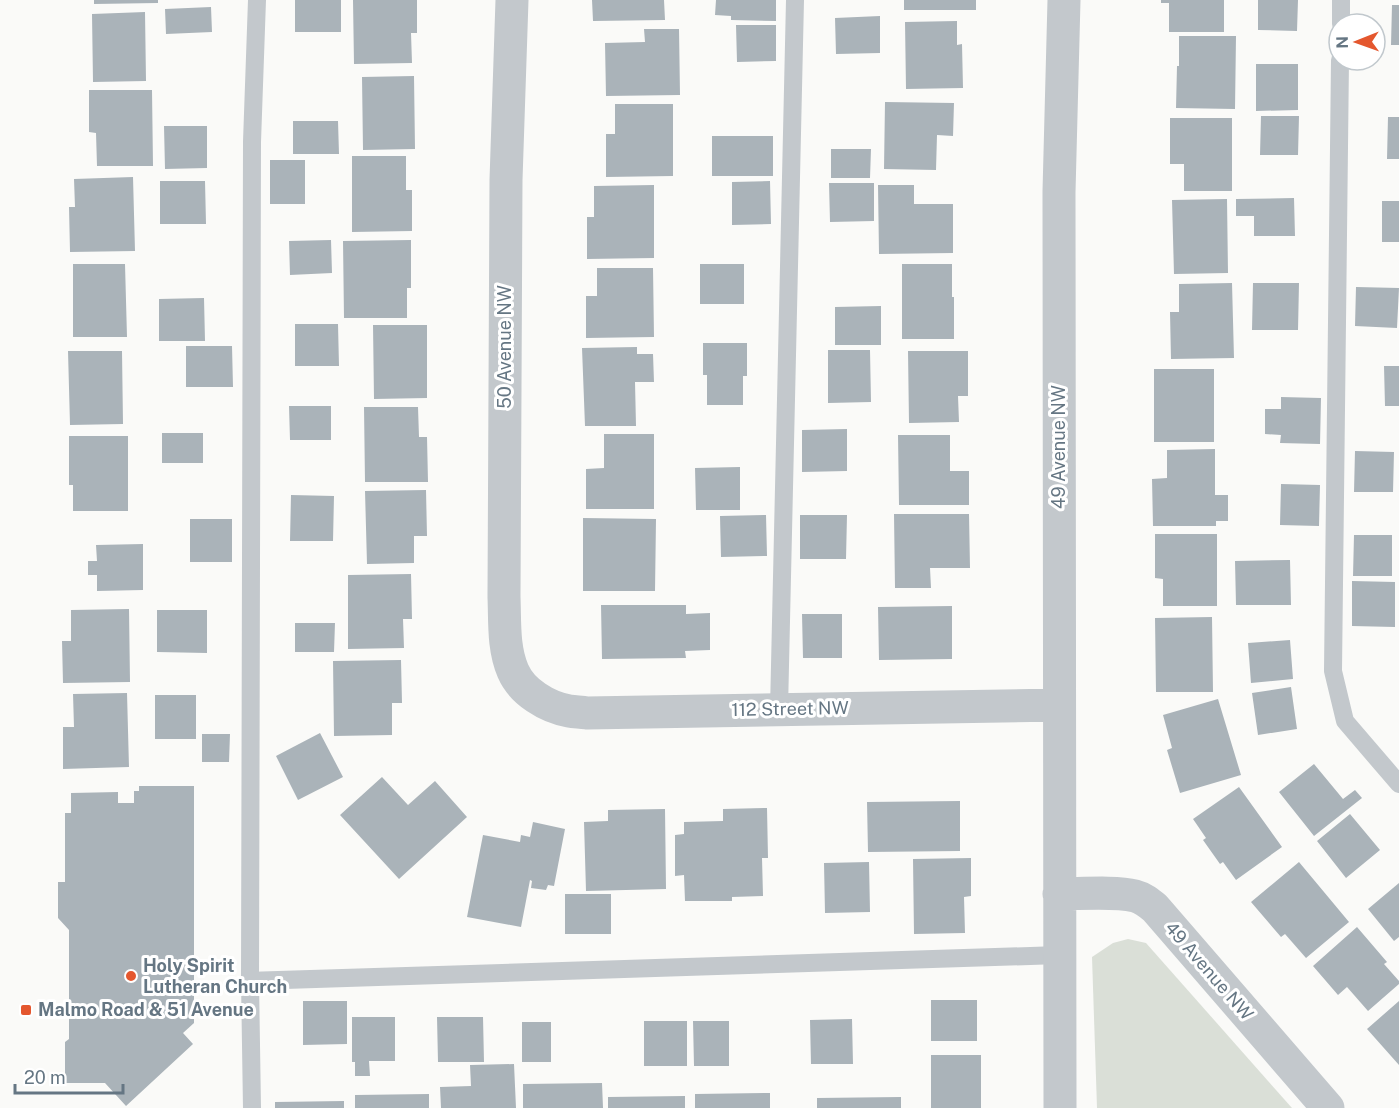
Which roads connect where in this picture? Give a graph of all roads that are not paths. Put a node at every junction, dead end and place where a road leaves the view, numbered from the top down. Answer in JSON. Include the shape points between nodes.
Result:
{"nodes":[{"id":1,"x":256,"y":0,"type":"edge"},
{"id":2,"x":512,"y":0,"type":"edge"},
{"id":3,"x":795,"y":0,"type":"edge"},
{"id":4,"x":1064,"y":0,"type":"edge"},
{"id":5,"x":1340,"y":72,"type":"edge"},
{"id":6,"x":526,"y":689,"type":"joint"},
{"id":7,"x":1059,"y":705,"type":"junction"},
{"id":8,"x":779,"y":710,"type":"junction"},
{"id":9,"x":1399,"y":784,"type":"edge"},
{"id":10,"x":1059,"y":894,"type":"junction"},
{"id":11,"x":1059,"y":955,"type":"junction"},
{"id":12,"x":250,"y":981,"type":"junction"},
{"id":13,"x":252,"y":1108,"type":"edge"},
{"id":14,"x":1060,"y":1108,"type":"edge"},
{"id":15,"x":1328,"y":1108,"type":"edge"}],
"edges":[{"from":1,"to":12,"type":"lane","via":[[252,142]]},
{"from":2,"to":6,"type":"street","name":"50 Avenue NW","via":[[506,180],[504,597],[508,652],[514,672]]},
{"from":3,"to":8,"type":"lane"},
{"from":4,"to":7,"type":"street","name":"49 Avenue NW","via":[[1059,192]]},
{"from":5,"to":9,"type":"lane","via":[[1333,671],[1345,721]]},
{"from":6,"to":8,"type":"street","name":"112 Street NW","via":[[547,704],[587,713]]},
{"from":7,"to":8,"type":"street","name":"112 Street NW"},
{"from":7,"to":10,"type":"street","name":"49 Avenue NW"},
{"from":10,"to":11,"type":"street","name":"49 Avenue NW"},
{"from":10,"to":15,"type":"street","name":"49 Avenue NW","via":[[1136,896],[1155,908]]},
{"from":11,"to":12,"type":"lane"},
{"from":11,"to":14,"type":"street","name":"49 Avenue NW"},
{"from":12,"to":13,"type":"lane"}]}
